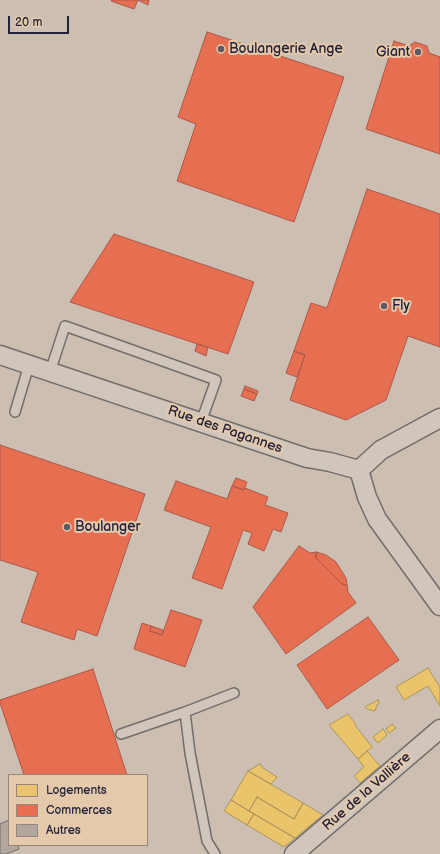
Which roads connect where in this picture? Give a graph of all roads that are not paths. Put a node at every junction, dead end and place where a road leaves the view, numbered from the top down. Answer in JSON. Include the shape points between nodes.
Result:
{"nodes":[{"id":1,"x":0,"y":355,"type":"edge"},
{"id":2,"x":29,"y":365,"type":"junction"},
{"id":3,"x":50,"y":372,"type":"junction"},
{"id":4,"x":15,"y":412,"type":"dead end"},
{"id":5,"x":440,"y":418,"type":"edge"},
{"id":6,"x":201,"y":422,"type":"junction"},
{"id":7,"x":359,"y":470,"type":"junction"},
{"id":8,"x":440,"y":606,"type":"edge"},
{"id":9,"x":234,"y":693,"type":"dead end"},
{"id":10,"x":185,"y":712,"type":"junction"},
{"id":11,"x":440,"y":729,"type":"edge"},
{"id":12,"x":122,"y":734,"type":"dead end"},
{"id":13,"x":214,"y":854,"type":"edge"},
{"id":14,"x":294,"y":854,"type":"edge"}],
"edges":[{"from":1,"to":2,"type":"street","name":"Rue des Pagannes"},
{"from":2,"to":3,"type":"street","name":"Rue des Pagannes"},
{"from":2,"to":4,"type":"lane"},
{"from":3,"to":6,"type":"street","name":"Rue des Pagannes"},
{"from":3,"to":6,"type":"lane","via":[[66,326],[216,380]]},
{"from":5,"to":7,"type":"street","via":[[381,450]]},
{"from":6,"to":7,"type":"street","name":"Rue des Pagannes","via":[[307,458]]},
{"from":7,"to":8,"type":"street","via":[[377,519]]},
{"from":9,"to":10,"type":"lane"},
{"from":10,"to":12,"type":"lane"},
{"from":10,"to":13,"type":"lane","via":[[207,841]]},
{"from":11,"to":14,"type":"street","name":"Rue de la Vallière"}]}
